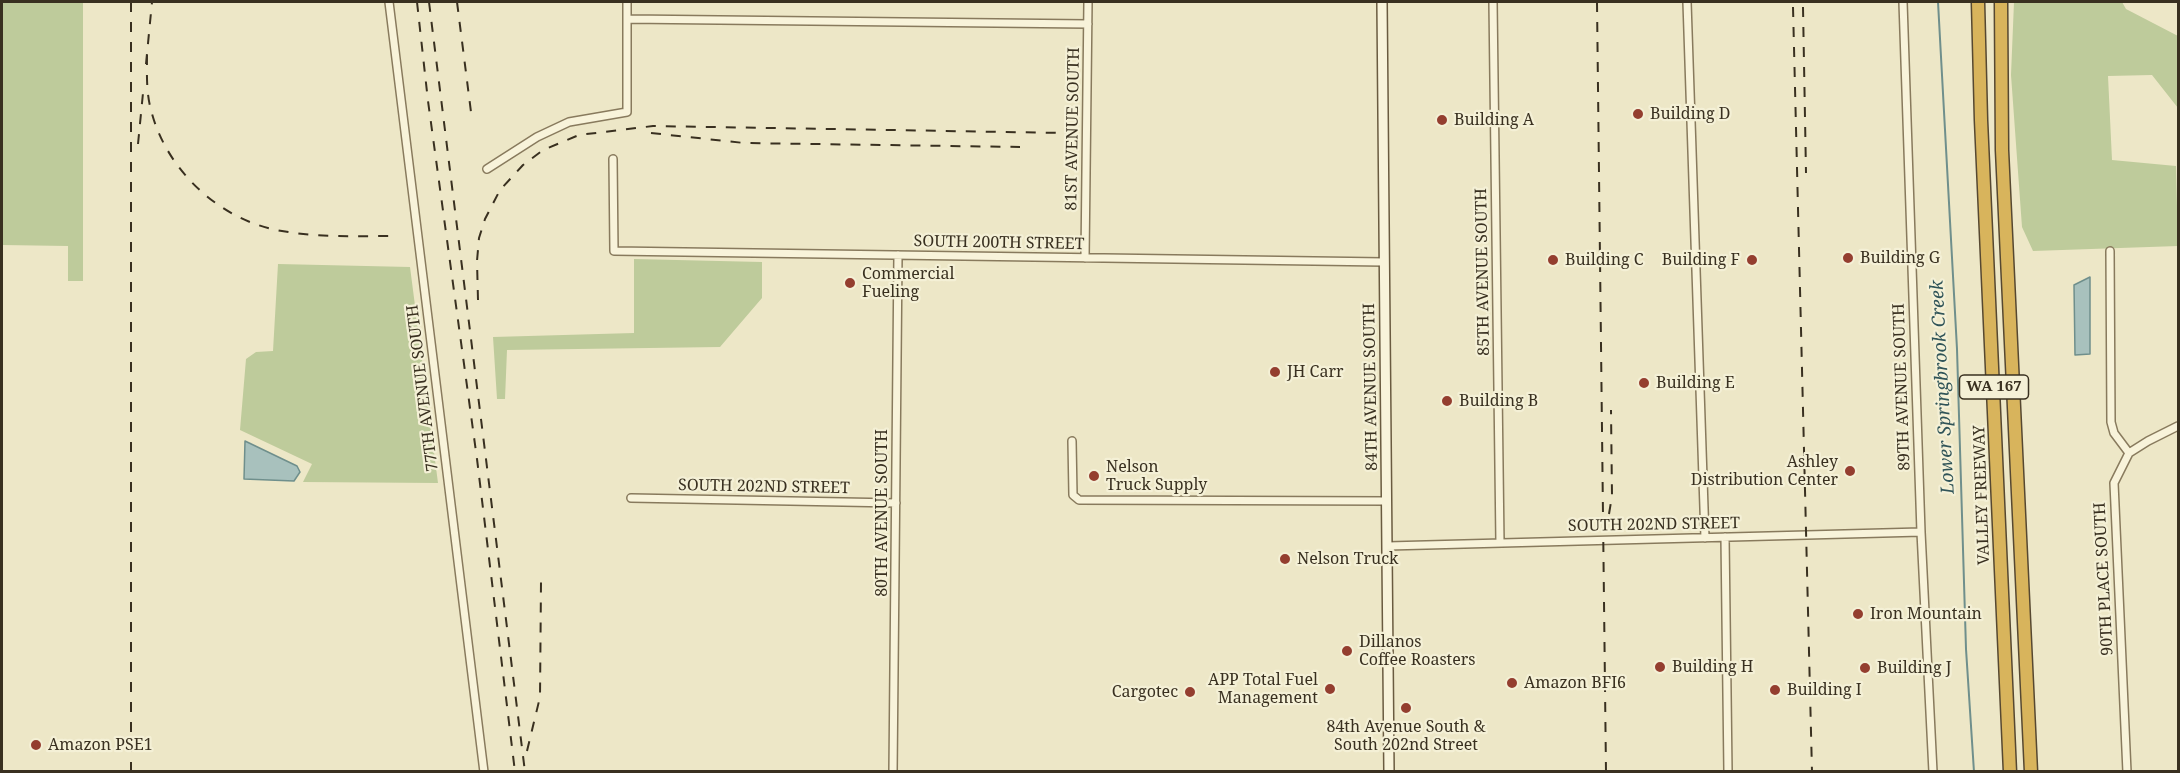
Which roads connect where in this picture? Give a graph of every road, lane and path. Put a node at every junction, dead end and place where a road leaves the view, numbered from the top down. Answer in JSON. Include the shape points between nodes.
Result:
{"nodes":[{"id":1,"x":389,"y":2,"type":"edge"},
{"id":2,"x":627,"y":2,"type":"edge"},
{"id":3,"x":1088,"y":2,"type":"edge"},
{"id":4,"x":1382,"y":2,"type":"edge"},
{"id":5,"x":1493,"y":2,"type":"edge"},
{"id":6,"x":1687,"y":2,"type":"edge"},
{"id":7,"x":1903,"y":2,"type":"edge"},
{"id":8,"x":1978,"y":2,"type":"edge"},
{"id":9,"x":1994,"y":2,"type":"edge"},
{"id":10,"x":2001,"y":2,"type":"edge"},
{"id":11,"x":627,"y":19,"type":"junction"},
{"id":12,"x":1088,"y":24,"type":"junction"},
{"id":13,"x":2002,"y":150,"type":"junction"},
{"id":14,"x":613,"y":159,"type":"dead end"},
{"id":15,"x":487,"y":169,"type":"dead end"},
{"id":16,"x":2110,"y":251,"type":"dead end"},
{"id":17,"x":898,"y":255,"type":"junction"},
{"id":18,"x":1085,"y":258,"type":"junction"},
{"id":19,"x":1384,"y":262,"type":"junction"},
{"id":20,"x":2178,"y":426,"type":"edge"},
{"id":21,"x":1072,"y":441,"type":"dead end"},
{"id":22,"x":2129,"y":453,"type":"junction"},
{"id":23,"x":631,"y":498,"type":"dead end"},
{"id":24,"x":1387,"y":501,"type":"junction"},
{"id":25,"x":896,"y":503,"type":"junction"},
{"id":26,"x":1921,"y":532,"type":"junction"},
{"id":27,"x":1725,"y":537,"type":"junction"},
{"id":28,"x":1705,"y":538,"type":"junction"},
{"id":29,"x":1500,"y":543,"type":"junction"},
{"id":30,"x":1388,"y":546,"type":"junction"},
{"id":31,"x":484,"y":771,"type":"edge"},
{"id":32,"x":894,"y":771,"type":"edge"},
{"id":33,"x":1389,"y":771,"type":"edge"},
{"id":34,"x":1728,"y":771,"type":"edge"},
{"id":35,"x":1933,"y":771,"type":"edge"},
{"id":36,"x":2010,"y":771,"type":"edge"},
{"id":37,"x":2031,"y":771,"type":"edge"},
{"id":38,"x":2127,"y":771,"type":"edge"}],
"edges":[{"from":1,"to":31,"type":"street","name":"77TH AVENUE SOUTH"},
{"from":2,"to":11,"type":"street"},
{"from":3,"to":12,"type":"street","name":"81ST AVENUE SOUTH"},
{"from":4,"to":19,"type":"main road","name":"84TH AVENUE SOUTH"},
{"from":5,"to":29,"type":"street","name":"85TH AVENUE SOUTH"},
{"from":6,"to":28,"type":"street"},
{"from":7,"to":26,"type":"street","name":"89TH AVENUE SOUTH"},
{"from":8,"to":36,"type":"highway","name":"VALLEY FREEWAY","number":"WA 167"},
{"from":9,"to":13,"type":"highway","via":[[1996,101]]},
{"from":10,"to":13,"type":"highway","number":"WA 167"},
{"from":11,"to":12,"type":"street"},
{"from":11,"to":15,"type":"street","via":[[627,112],[569,122]]},
{"from":12,"to":18,"type":"street","name":"81ST AVENUE SOUTH"},
{"from":13,"to":37,"type":"highway","number":"WA 167"},
{"from":14,"to":17,"type":"street","name":"SOUTH 200TH STREET","via":[[614,251]]},
{"from":16,"to":22,"type":"street","via":[[2111,422]]},
{"from":17,"to":18,"type":"street","name":"SOUTH 200TH STREET"},
{"from":17,"to":25,"type":"street","name":"80TH AVENUE SOUTH"},
{"from":18,"to":19,"type":"street","name":"SOUTH 200TH STREET"},
{"from":19,"to":24,"type":"main road","name":"84TH AVENUE SOUTH"},
{"from":20,"to":22,"type":"street"},
{"from":21,"to":24,"type":"street","via":[[1073,495],[1079,500]]},
{"from":22,"to":38,"type":"street","name":"90TH PLACE SOUTH","via":[[2114,483],[2113,494]]},
{"from":23,"to":25,"type":"street","name":"SOUTH 202ND STREET"},
{"from":24,"to":30,"type":"main road","name":"84TH AVENUE SOUTH"},
{"from":25,"to":32,"type":"street","name":"80TH AVENUE SOUTH"},
{"from":26,"to":27,"type":"street","name":"SOUTH 202ND STREET"},
{"from":26,"to":35,"type":"street","name":"89TH AVENUE SOUTH"},
{"from":27,"to":28,"type":"street","name":"SOUTH 202ND STREET"},
{"from":27,"to":34,"type":"street"},
{"from":28,"to":29,"type":"street","name":"SOUTH 202ND STREET"},
{"from":29,"to":30,"type":"street","name":"SOUTH 202ND STREET"},
{"from":30,"to":33,"type":"main road","name":"84TH AVENUE SOUTH"}]}
